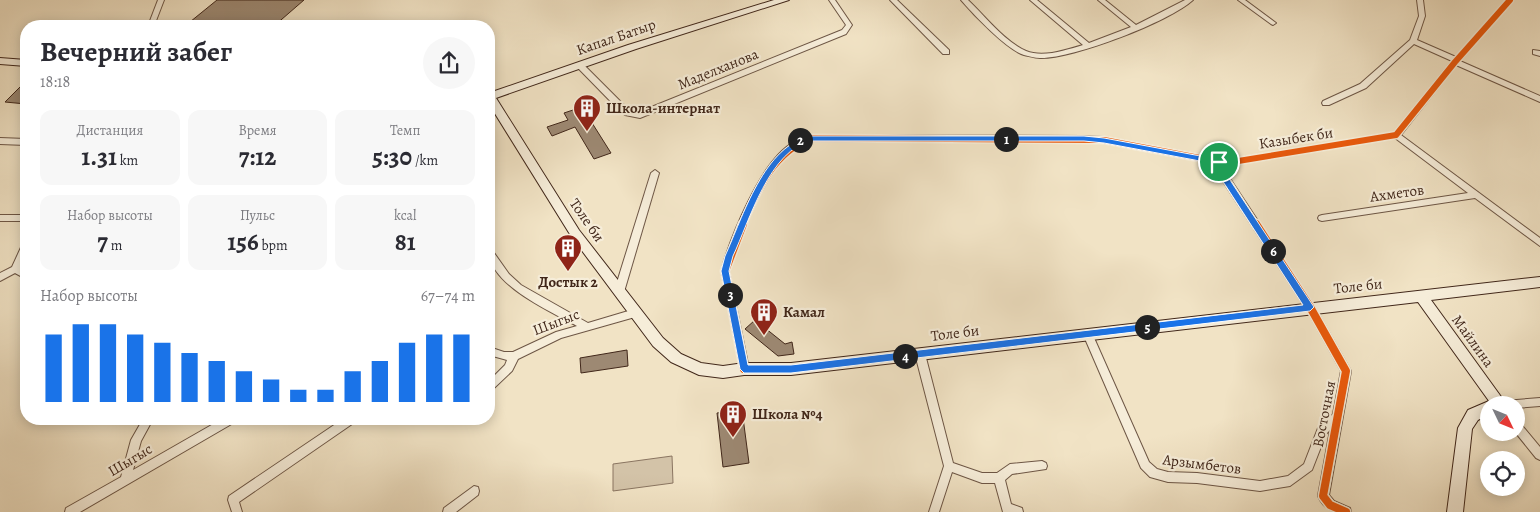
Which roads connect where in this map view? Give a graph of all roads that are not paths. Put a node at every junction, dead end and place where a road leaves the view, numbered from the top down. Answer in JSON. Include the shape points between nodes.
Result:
{"nodes":[{"id":1,"x":161,"y":0,"type":"edge"},
{"id":2,"x":784,"y":0,"type":"edge"},
{"id":3,"x":832,"y":0,"type":"edge"},
{"id":4,"x":894,"y":0,"type":"edge"},
{"id":5,"x":964,"y":0,"type":"edge"},
{"id":6,"x":1034,"y":0,"type":"edge"},
{"id":7,"x":1101,"y":0,"type":"edge"},
{"id":8,"x":1172,"y":0,"type":"edge"},
{"id":9,"x":1190,"y":0,"type":"edge"},
{"id":10,"x":1241,"y":0,"type":"edge"},
{"id":11,"x":1420,"y":0,"type":"edge"},
{"id":12,"x":1510,"y":0,"type":"edge"},
{"id":13,"x":1180,"y":6,"type":"junction"},
{"id":14,"x":154,"y":20,"type":"edge"},
{"id":15,"x":1273,"y":23,"type":"dead end"},
{"id":16,"x":1136,"y":28,"type":"junction"},
{"id":17,"x":1413,"y":41,"type":"junction"},
{"id":18,"x":1088,"y":46,"type":"junction"},
{"id":19,"x":946,"y":52,"type":"dead end"},
{"id":20,"x":0,"y":61,"type":"edge"},
{"id":21,"x":1456,"y":61,"type":"junction"},
{"id":22,"x":20,"y":63,"type":"edge"},
{"id":23,"x":579,"y":65,"type":"junction"},
{"id":24,"x":510,"y":91,"type":"junction"},
{"id":25,"x":1540,"y":99,"type":"edge"},
{"id":26,"x":495,"y":102,"type":"edge"},
{"id":27,"x":495,"y":102,"type":"edge"},
{"id":28,"x":1326,"y":103,"type":"dead end"},
{"id":29,"x":495,"y":109,"type":"edge"},
{"id":30,"x":1396,"y":135,"type":"junction"},
{"id":31,"x":0,"y":141,"type":"edge"},
{"id":32,"x":20,"y":142,"type":"edge"},
{"id":33,"x":1219,"y":162,"type":"junction"},
{"id":34,"x":655,"y":173,"type":"dead end"},
{"id":35,"x":1476,"y":195,"type":"junction"},
{"id":36,"x":0,"y":218,"type":"edge"},
{"id":37,"x":20,"y":218,"type":"edge"},
{"id":38,"x":1322,"y":218,"type":"dead end"},
{"id":39,"x":1540,"y":243,"type":"edge"},
{"id":40,"x":20,"y":258,"type":"edge"},
{"id":41,"x":495,"y":261,"type":"edge"},
{"id":42,"x":15,"y":269,"type":"junction"},
{"id":43,"x":20,"y":272,"type":"edge"},
{"id":44,"x":0,"y":277,"type":"edge"},
{"id":45,"x":1540,"y":282,"type":"edge"},
{"id":46,"x":620,"y":292,"type":"junction"},
{"id":47,"x":1421,"y":296,"type":"junction"},
{"id":48,"x":1310,"y":307,"type":"junction"},
{"id":49,"x":635,"y":313,"type":"junction"},
{"id":50,"x":585,"y":326,"type":"junction"},
{"id":51,"x":1088,"y":334,"type":"junction"},
{"id":52,"x":495,"y":353,"type":"edge"},
{"id":53,"x":920,"y":354,"type":"junction"},
{"id":54,"x":514,"y":356,"type":"junction"},
{"id":55,"x":744,"y":369,"type":"junction"},
{"id":56,"x":495,"y":381,"type":"edge"},
{"id":57,"x":1493,"y":396,"type":"edge"},
{"id":58,"x":1540,"y":402,"type":"edge"},
{"id":59,"x":1525,"y":403,"type":"edge"},
{"id":60,"x":1480,"y":412,"type":"edge"},
{"id":61,"x":1338,"y":417,"type":"junction"},
{"id":62,"x":144,"y":425,"type":"edge"},
{"id":63,"x":221,"y":425,"type":"edge"},
{"id":64,"x":342,"y":425,"type":"edge"},
{"id":65,"x":1525,"y":437,"type":"edge"},
{"id":66,"x":1540,"y":455,"type":"edge"},
{"id":67,"x":949,"y":466,"type":"junction"},
{"id":68,"x":1042,"y":466,"type":"dead end"},
{"id":69,"x":999,"y":478,"type":"junction"},
{"id":70,"x":125,"y":480,"type":"junction"},
{"id":71,"x":474,"y":491,"type":"dead end"},
{"id":72,"x":70,"y":512,"type":"edge"},
{"id":73,"x":237,"y":512,"type":"edge"},
{"id":74,"x":448,"y":512,"type":"edge"},
{"id":75,"x":934,"y":512,"type":"edge"},
{"id":76,"x":1018,"y":512,"type":"edge"},
{"id":77,"x":1346,"y":512,"type":"edge"},
{"id":78,"x":1455,"y":512,"type":"edge"}],
"edges":[{"from":1,"to":14,"type":"street"},
{"from":2,"to":23,"type":"main road","name":"Капал Батыр"},
{"from":3,"to":23,"type":"street","name":"Маделханова","via":[[849,25],[844,32],[640,115],[624,110]]},
{"from":4,"to":19,"type":"street"},
{"from":5,"to":18,"type":"street","via":[[1023,52],[1045,56]]},
{"from":6,"to":18,"type":"street"},
{"from":7,"to":16,"type":"street"},
{"from":8,"to":13,"type":"street"},
{"from":9,"to":13,"type":"street"},
{"from":10,"to":15,"type":"street"},
{"from":11,"to":17,"type":"street","via":[[1422,16]]},
{"from":12,"to":21,"type":"street"},
{"from":13,"to":16,"type":"street"},
{"from":16,"to":18,"type":"street"},
{"from":17,"to":21,"type":"street"},
{"from":17,"to":28,"type":"street","via":[[1364,86]]},
{"from":20,"to":22,"type":"main road"},
{"from":21,"to":25,"type":"street"},
{"from":21,"to":30,"type":"street"},
{"from":23,"to":24,"type":"main road","name":"Капал Батыр"},
{"from":24,"to":26,"type":"main road"},
{"from":24,"to":27,"type":"main road","name":"Капал Батыр"},
{"from":29,"to":46,"type":"main road","name":"Толе би","via":[[556,205]]},
{"from":30,"to":33,"type":"street","name":"Казыбек би"},
{"from":30,"to":35,"type":"street","name":"Ахметов"},
{"from":31,"to":32,"type":"street"},
{"from":33,"to":48,"type":"street","name":"Восточная","via":[[1225,178]]},
{"from":33,"to":55,"type":"street","name":"Казыбек би","via":[[1104,140],[800,140],[790,146],[767,172],[725,271]]},
{"from":34,"to":46,"type":"street"},
{"from":35,"to":38,"type":"street","name":"Ахметов"},
{"from":35,"to":39,"type":"street","name":"Ахметов"},
{"from":36,"to":37,"type":"street"},
{"from":40,"to":42,"type":"street"},
{"from":41,"to":50,"type":"street","via":[[518,288]]},
{"from":42,"to":43,"type":"street"},
{"from":42,"to":44,"type":"street"},
{"from":45,"to":47,"type":"main road","name":"Толе би"},
{"from":46,"to":49,"type":"main road","name":"Толе би"},
{"from":47,"to":48,"type":"main road","name":"Толе би"},
{"from":47,"to":57,"type":"main road","name":"Майлина"},
{"from":48,"to":51,"type":"main road","name":"Толе би"},
{"from":48,"to":61,"type":"street","name":"Восточная","via":[[1346,371]]},
{"from":49,"to":50,"type":"street","name":"Шыгыс"},
{"from":49,"to":55,"type":"main road","name":"Толе би","via":[[658,342],[676,358],[699,369],[723,372]]},
{"from":50,"to":54,"type":"street","name":"Шыгыс"},
{"from":51,"to":53,"type":"main road","name":"Толе би"},
{"from":51,"to":61,"type":"street","name":"Арзымбетов","via":[[1145,465],[1154,473],[1260,486],[1290,481],[1308,467],[1322,431]]},
{"from":52,"to":54,"type":"street"},
{"from":53,"to":55,"type":"main road","name":"Толе би","via":[[791,369]]},
{"from":53,"to":67,"type":"street"},
{"from":54,"to":56,"type":"street","via":[[509,368]]},
{"from":58,"to":59,"type":"street"},
{"from":60,"to":78,"type":"main road","via":[[1473,415],[1465,428]]},
{"from":61,"to":77,"type":"street","name":"Восточная","via":[[1323,496],[1330,505]]},
{"from":62,"to":70,"type":"street","via":[[136,440]]},
{"from":63,"to":70,"type":"street","name":"Шыгыс"},
{"from":64,"to":73,"type":"street","via":[[233,500]]},
{"from":65,"to":66,"type":"street"},
{"from":67,"to":69,"type":"street","via":[[982,478]]},
{"from":67,"to":75,"type":"street"},
{"from":68,"to":69,"type":"street","via":[[1010,469]]},
{"from":69,"to":76,"type":"street","via":[[1006,508]]},
{"from":70,"to":72,"type":"street","name":"Шыгыс"},
{"from":71,"to":74,"type":"street"}]}
